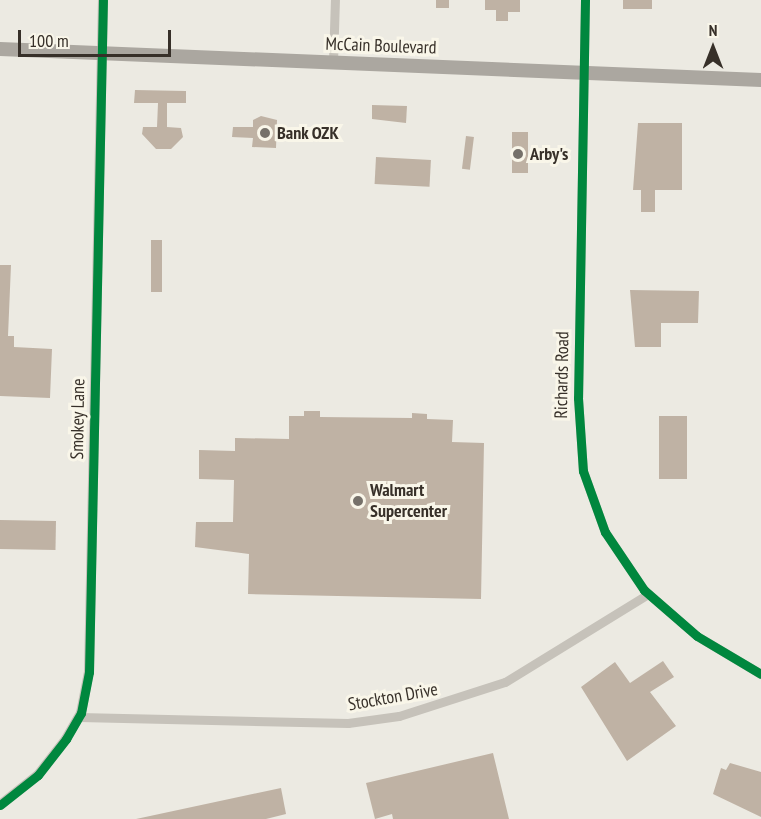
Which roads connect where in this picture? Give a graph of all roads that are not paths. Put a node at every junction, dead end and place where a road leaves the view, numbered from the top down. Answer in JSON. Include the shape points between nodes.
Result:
{"nodes":[{"id":1,"x":103,"y":0,"type":"edge"},
{"id":2,"x":335,"y":0,"type":"edge"},
{"id":3,"x":585,"y":0,"type":"edge"},
{"id":4,"x":0,"y":49,"type":"edge"},
{"id":5,"x":102,"y":53,"type":"junction"},
{"id":6,"x":333,"y":62,"type":"junction"},
{"id":7,"x":584,"y":72,"type":"junction"},
{"id":8,"x":761,"y":80,"type":"edge"},
{"id":9,"x":648,"y":594,"type":"junction"},
{"id":10,"x":761,"y":674,"type":"edge"},
{"id":11,"x":79,"y":717,"type":"junction"},
{"id":12,"x":0,"y":805,"type":"edge"}],
"edges":[{"from":1,"to":5,"type":"street","name":"Smokey Lane"},
{"from":2,"to":6,"type":"street"},
{"from":3,"to":7,"type":"street","name":"Richards Road"},
{"from":4,"to":5,"type":"main road","name":"McCain Boulevard"},
{"from":5,"to":6,"type":"main road","name":"McCain Boulevard"},
{"from":5,"to":11,"type":"street","name":"Smokey Lane","via":[[90,651]]},
{"from":6,"to":7,"type":"main road","name":"McCain Boulevard"},
{"from":7,"to":8,"type":"main road","name":"McCain Boulevard"},
{"from":7,"to":9,"type":"street","name":"Richards Road","via":[[580,449],[605,532]]},
{"from":9,"to":10,"type":"street","name":"Richards Road","via":[[697,636]]},
{"from":9,"to":11,"type":"street","name":"Stockton Drive","via":[[505,682],[399,716],[348,723]]},
{"from":11,"to":12,"type":"street","name":"Smokey Lane","via":[[38,775]]}]}
